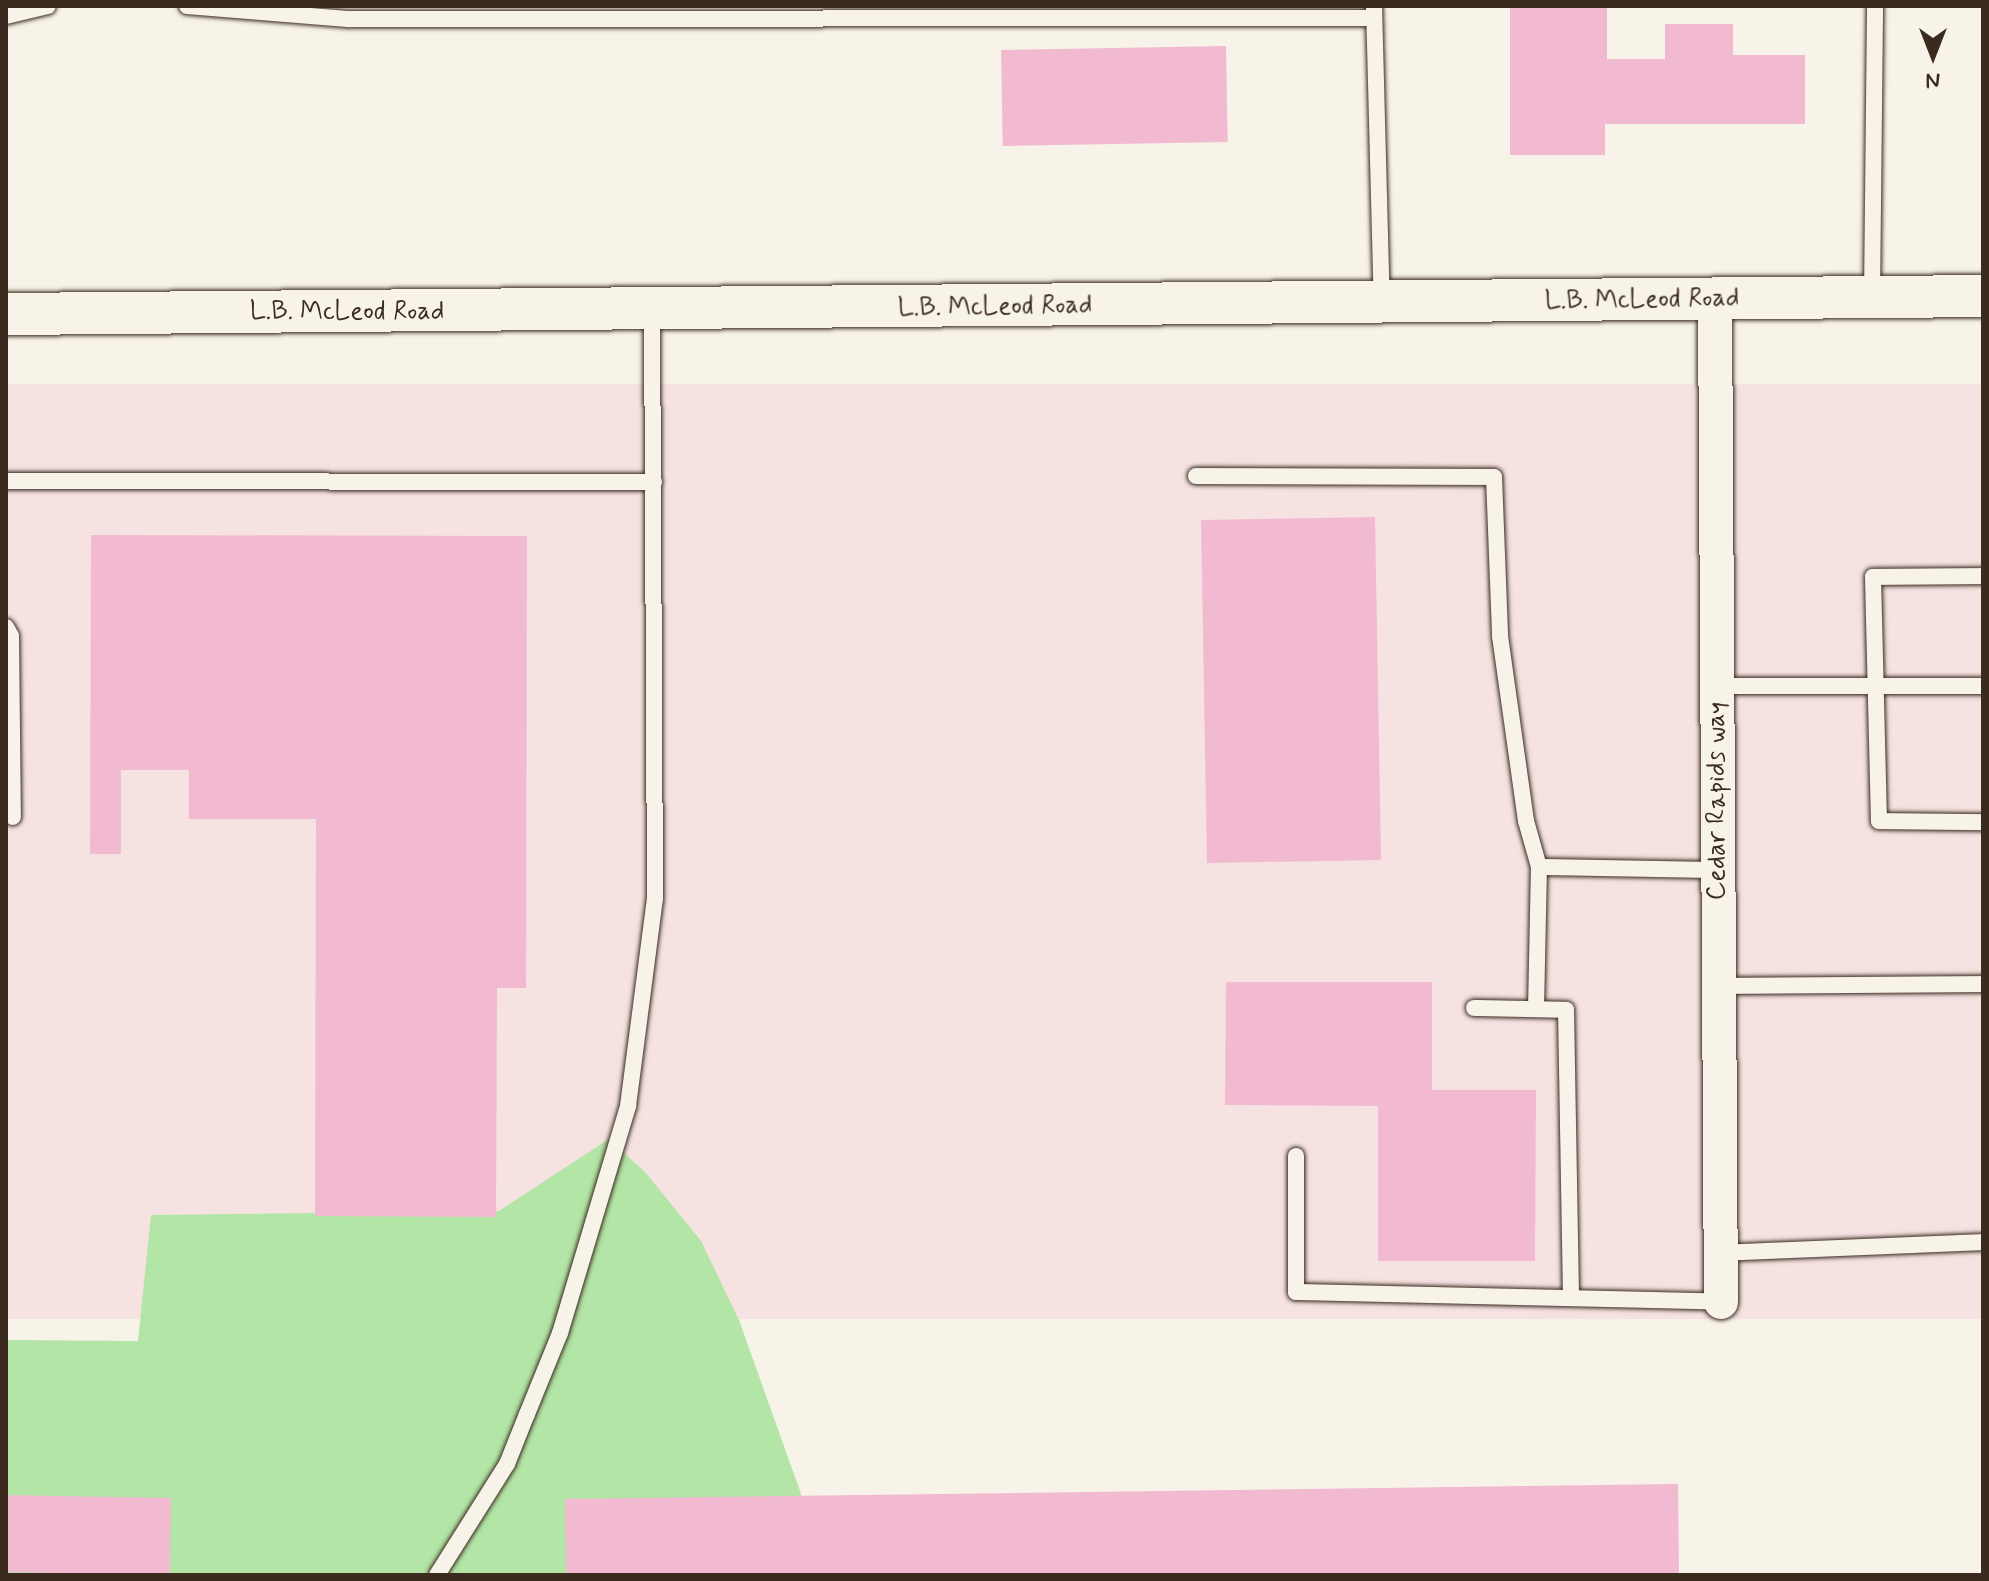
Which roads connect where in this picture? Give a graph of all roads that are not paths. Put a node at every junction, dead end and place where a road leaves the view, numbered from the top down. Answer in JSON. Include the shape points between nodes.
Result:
{"nodes":[{"id":1,"x":48,"y":6,"type":"edge"},
{"id":2,"x":187,"y":6,"type":"edge"},
{"id":3,"x":1875,"y":6,"type":"edge"},
{"id":4,"x":690,"y":12,"type":"edge"},
{"id":5,"x":1374,"y":12,"type":"edge"},
{"id":6,"x":6,"y":16,"type":"edge"},
{"id":7,"x":1983,"y":296,"type":"edge"},
{"id":8,"x":1872,"y":299,"type":"junction"},
{"id":9,"x":1715,"y":300,"type":"junction"},
{"id":10,"x":1382,"y":304,"type":"junction"},
{"id":11,"x":652,"y":312,"type":"junction"},
{"id":12,"x":6,"y":314,"type":"edge"},
{"id":13,"x":1196,"y":476,"type":"dead end"},
{"id":14,"x":6,"y":481,"type":"edge"},
{"id":15,"x":654,"y":482,"type":"junction"},
{"id":16,"x":1983,"y":576,"type":"edge"},
{"id":17,"x":6,"y":627,"type":"edge"},
{"id":18,"x":1717,"y":686,"type":"junction"},
{"id":19,"x":1875,"y":686,"type":"junction"},
{"id":20,"x":1983,"y":686,"type":"edge"},
{"id":21,"x":13,"y":817,"type":"dead end"},
{"id":22,"x":1983,"y":822,"type":"edge"},
{"id":23,"x":1539,"y":867,"type":"junction"},
{"id":24,"x":1718,"y":870,"type":"junction"},
{"id":25,"x":1983,"y":984,"type":"edge"},
{"id":26,"x":1719,"y":986,"type":"junction"},
{"id":27,"x":1474,"y":1008,"type":"dead end"},
{"id":28,"x":1536,"y":1009,"type":"junction"},
{"id":29,"x":1296,"y":1156,"type":"dead end"},
{"id":30,"x":1983,"y":1242,"type":"edge"},
{"id":31,"x":1720,"y":1253,"type":"junction"},
{"id":32,"x":1571,"y":1298,"type":"junction"},
{"id":33,"x":1721,"y":1302,"type":"joint"},
{"id":34,"x":437,"y":1575,"type":"edge"}],
"edges":[{"from":1,"to":6,"type":"lane"},
{"from":2,"to":4,"type":"lane","via":[[350,19]]},
{"from":3,"to":8,"type":"lane"},
{"from":4,"to":5,"type":"lane"},
{"from":5,"to":10,"type":"lane"},
{"from":7,"to":8,"type":"street","name":"L.B. McLeod Road"},
{"from":8,"to":9,"type":"street","name":"L.B. McLeod Road"},
{"from":9,"to":10,"type":"street","name":"L.B. McLeod Road"},
{"from":9,"to":18,"type":"street","name":"Cedar Rapids way"},
{"from":10,"to":11,"type":"street","name":"L.B. McLeod Road"},
{"from":11,"to":12,"type":"street","name":"L.B. McLeod Road"},
{"from":11,"to":15,"type":"lane"},
{"from":13,"to":23,"type":"lane","via":[[1494,477],[1500,636],[1526,821]]},
{"from":14,"to":15,"type":"lane"},
{"from":15,"to":34,"type":"lane","via":[[655,899],[628,1106],[544,1373],[507,1464]]},
{"from":16,"to":19,"type":"lane","via":[[1873,577]]},
{"from":17,"to":21,"type":"lane","via":[[11,636]]},
{"from":18,"to":19,"type":"lane"},
{"from":18,"to":24,"type":"street","name":"Cedar Rapids way"},
{"from":19,"to":20,"type":"lane"},
{"from":19,"to":22,"type":"lane","via":[[1879,821]]},
{"from":23,"to":24,"type":"lane"},
{"from":23,"to":28,"type":"lane"},
{"from":24,"to":26,"type":"street","name":"Cedar Rapids way"},
{"from":25,"to":26,"type":"lane"},
{"from":26,"to":31,"type":"street","name":"Cedar Rapids way"},
{"from":27,"to":28,"type":"lane"},
{"from":28,"to":32,"type":"lane","via":[[1566,1010]]},
{"from":29,"to":32,"type":"lane","via":[[1296,1292]]},
{"from":30,"to":31,"type":"lane"},
{"from":31,"to":33,"type":"street","name":"Cedar Rapids way"},
{"from":32,"to":33,"type":"lane"}]}
